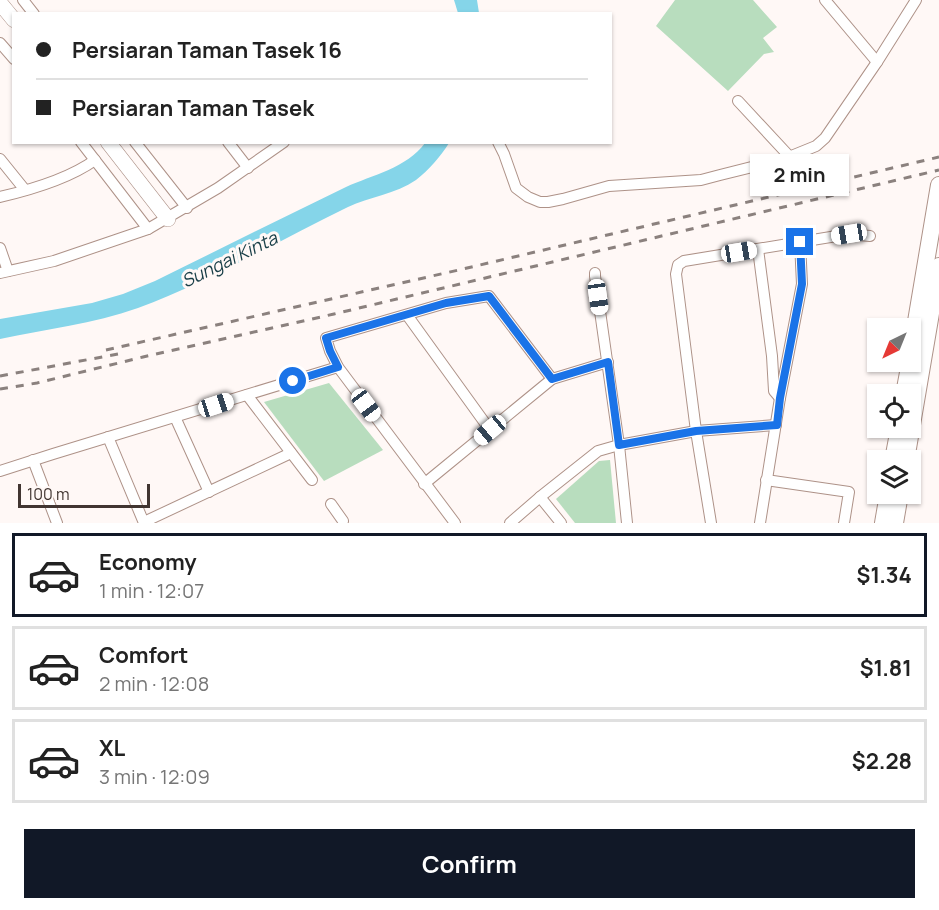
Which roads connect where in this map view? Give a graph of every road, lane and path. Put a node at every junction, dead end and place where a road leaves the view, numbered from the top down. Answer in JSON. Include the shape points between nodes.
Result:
{"nodes":[{"id":1,"x":23,"y":0,"type":"edge"},
{"id":2,"x":825,"y":0,"type":"edge"},
{"id":3,"x":916,"y":0,"type":"edge"},
{"id":4,"x":0,"y":3,"type":"edge"},
{"id":5,"x":32,"y":12,"type":"edge"},
{"id":6,"x":12,"y":18,"type":"edge"},
{"id":7,"x":0,"y":43,"type":"edge"},
{"id":8,"x":9,"y":56,"type":"edge"},
{"id":9,"x":877,"y":62,"type":"junction"},
{"id":10,"x":738,"y":101,"type":"dead end"},
{"id":11,"x":83,"y":144,"type":"edge"},
{"id":12,"x":110,"y":144,"type":"edge"},
{"id":13,"x":137,"y":144,"type":"edge"},
{"id":14,"x":230,"y":144,"type":"edge"},
{"id":15,"x":281,"y":144,"type":"edge"},
{"id":16,"x":499,"y":144,"type":"edge"},
{"id":17,"x":790,"y":157,"type":"junction"},
{"id":18,"x":0,"y":159,"type":"edge"},
{"id":19,"x":95,"y":160,"type":"junction"},
{"id":20,"x":248,"y":168,"type":"junction"},
{"id":21,"x":939,"y":185,"type":"edge"},
{"id":22,"x":25,"y":190,"type":"junction"},
{"id":23,"x":0,"y":197,"type":"edge"},
{"id":24,"x":187,"y":208,"type":"junction"},
{"id":25,"x":168,"y":219,"type":"junction"},
{"id":26,"x":148,"y":229,"type":"junction"},
{"id":27,"x":870,"y":236,"type":"dead end"},
{"id":28,"x":800,"y":242,"type":"junction"},
{"id":29,"x":0,"y":248,"type":"edge"},
{"id":30,"x":758,"y":249,"type":"junction"},
{"id":31,"x":4,"y":272,"type":"edge"},
{"id":32,"x":596,"y":273,"type":"dead end"},
{"id":33,"x":933,"y":273,"type":"edge"},
{"id":34,"x":407,"y":315,"type":"junction"},
{"id":35,"x":921,"y":318,"type":"edge"},
{"id":36,"x":772,"y":356,"type":"junction"},
{"id":37,"x":787,"y":361,"type":"junction"},
{"id":38,"x":608,"y":362,"type":"junction"},
{"id":39,"x":338,"y":367,"type":"junction"},
{"id":40,"x":552,"y":379,"type":"junction"},
{"id":41,"x":247,"y":395,"type":"junction"},
{"id":42,"x":780,"y":398,"type":"junction"},
{"id":43,"x":174,"y":417,"type":"junction"},
{"id":44,"x":777,"y":425,"type":"junction"},
{"id":45,"x":490,"y":430,"type":"junction"},
{"id":46,"x":696,"y":431,"type":"junction"},
{"id":47,"x":108,"y":437,"type":"junction"},
{"id":48,"x":619,"y":445,"type":"junction"},
{"id":49,"x":907,"y":450,"type":"edge"},
{"id":50,"x":291,"y":453,"type":"junction"},
{"id":51,"x":33,"y":460,"type":"junction"},
{"id":52,"x":0,"y":471,"type":"edge"},
{"id":53,"x":312,"y":480,"type":"dead end"},
{"id":54,"x":766,"y":480,"type":"junction"},
{"id":55,"x":424,"y":484,"type":"junction"},
{"id":56,"x":209,"y":492,"type":"junction"},
{"id":57,"x":540,"y":497,"type":"junction"},
{"id":58,"x":331,"y":504,"type":"dead end"},
{"id":59,"x":886,"y":504,"type":"edge"},
{"id":60,"x":898,"y":504,"type":"edge"},
{"id":61,"x":342,"y":522,"type":"edge"},
{"id":62,"x":57,"y":523,"type":"edge"},
{"id":63,"x":144,"y":523,"type":"edge"},
{"id":64,"x":455,"y":523,"type":"edge"},
{"id":65,"x":510,"y":523,"type":"edge"},
{"id":66,"x":561,"y":523,"type":"edge"},
{"id":67,"x":627,"y":523,"type":"edge"},
{"id":68,"x":711,"y":523,"type":"edge"},
{"id":69,"x":760,"y":523,"type":"edge"},
{"id":70,"x":844,"y":523,"type":"edge"},
{"id":71,"x":883,"y":523,"type":"edge"},
{"id":72,"x":895,"y":523,"type":"edge"}],
"edges":[{"from":1,"to":5,"type":"street"},
{"from":2,"to":9,"type":"street"},
{"from":3,"to":9,"type":"street"},
{"from":4,"to":6,"type":"street"},
{"from":7,"to":8,"type":"street"},
{"from":9,"to":17,"type":"street","via":[[825,138]]},
{"from":10,"to":17,"type":"street"},
{"from":11,"to":19,"type":"street"},
{"from":12,"to":25,"type":"street"},
{"from":13,"to":24,"type":"street"},
{"from":14,"to":20,"type":"street"},
{"from":15,"to":20,"type":"street"},
{"from":16,"to":17,"type":"street","via":[[516,188],[540,202],[609,186],[701,180]]},
{"from":18,"to":22,"type":"street"},
{"from":19,"to":22,"type":"street","via":[[80,170]]},
{"from":19,"to":26,"type":"street"},
{"from":20,"to":24,"type":"street"},
{"from":21,"to":33,"type":"main road"},
{"from":22,"to":23,"type":"street"},
{"from":24,"to":25,"type":"street"},
{"from":25,"to":26,"type":"street"},
{"from":26,"to":31,"type":"street","via":[[54,261]]},
{"from":27,"to":28,"type":"street","via":[[849,234]]},
{"from":28,"to":30,"type":"street"},
{"from":28,"to":37,"type":"street","via":[[802,284]]},
{"from":29,"to":31,"type":"street"},
{"from":30,"to":36,"type":"street"},
{"from":30,"to":46,"type":"street","via":[[678,265]]},
{"from":32,"to":38,"type":"street"},
{"from":33,"to":35,"type":"main road"},
{"from":33,"to":49,"type":"main road"},
{"from":34,"to":39,"type":"street","via":[[326,338]]},
{"from":34,"to":40,"type":"street","via":[[489,296]]},
{"from":34,"to":45,"type":"street"},
{"from":36,"to":37,"type":"street"},
{"from":36,"to":42,"type":"street","via":[[774,391]]},
{"from":37,"to":42,"type":"street"},
{"from":38,"to":40,"type":"street"},
{"from":38,"to":48,"type":"street"},
{"from":39,"to":41,"type":"street"},
{"from":39,"to":55,"type":"street"},
{"from":40,"to":45,"type":"street"},
{"from":41,"to":43,"type":"street"},
{"from":41,"to":50,"type":"street"},
{"from":42,"to":44,"type":"street"},
{"from":43,"to":47,"type":"street"},
{"from":43,"to":56,"type":"street"},
{"from":44,"to":46,"type":"street"},
{"from":44,"to":54,"type":"street"},
{"from":45,"to":55,"type":"street"},
{"from":46,"to":48,"type":"street"},
{"from":46,"to":68,"type":"street"},
{"from":47,"to":51,"type":"street"},
{"from":47,"to":63,"type":"street"},
{"from":48,"to":57,"type":"street","via":[[598,451]]},
{"from":48,"to":67,"type":"street"},
{"from":50,"to":53,"type":"street"},
{"from":50,"to":56,"type":"street"},
{"from":51,"to":52,"type":"street"},
{"from":51,"to":62,"type":"street"},
{"from":54,"to":69,"type":"street"},
{"from":54,"to":70,"type":"street","via":[[849,492]]},
{"from":55,"to":64,"type":"street"},
{"from":56,"to":63,"type":"street"},
{"from":57,"to":65,"type":"street"},
{"from":57,"to":66,"type":"street"},
{"from":58,"to":61,"type":"street"},
{"from":59,"to":71,"type":"main road"},
{"from":60,"to":72,"type":"main road"}]}
